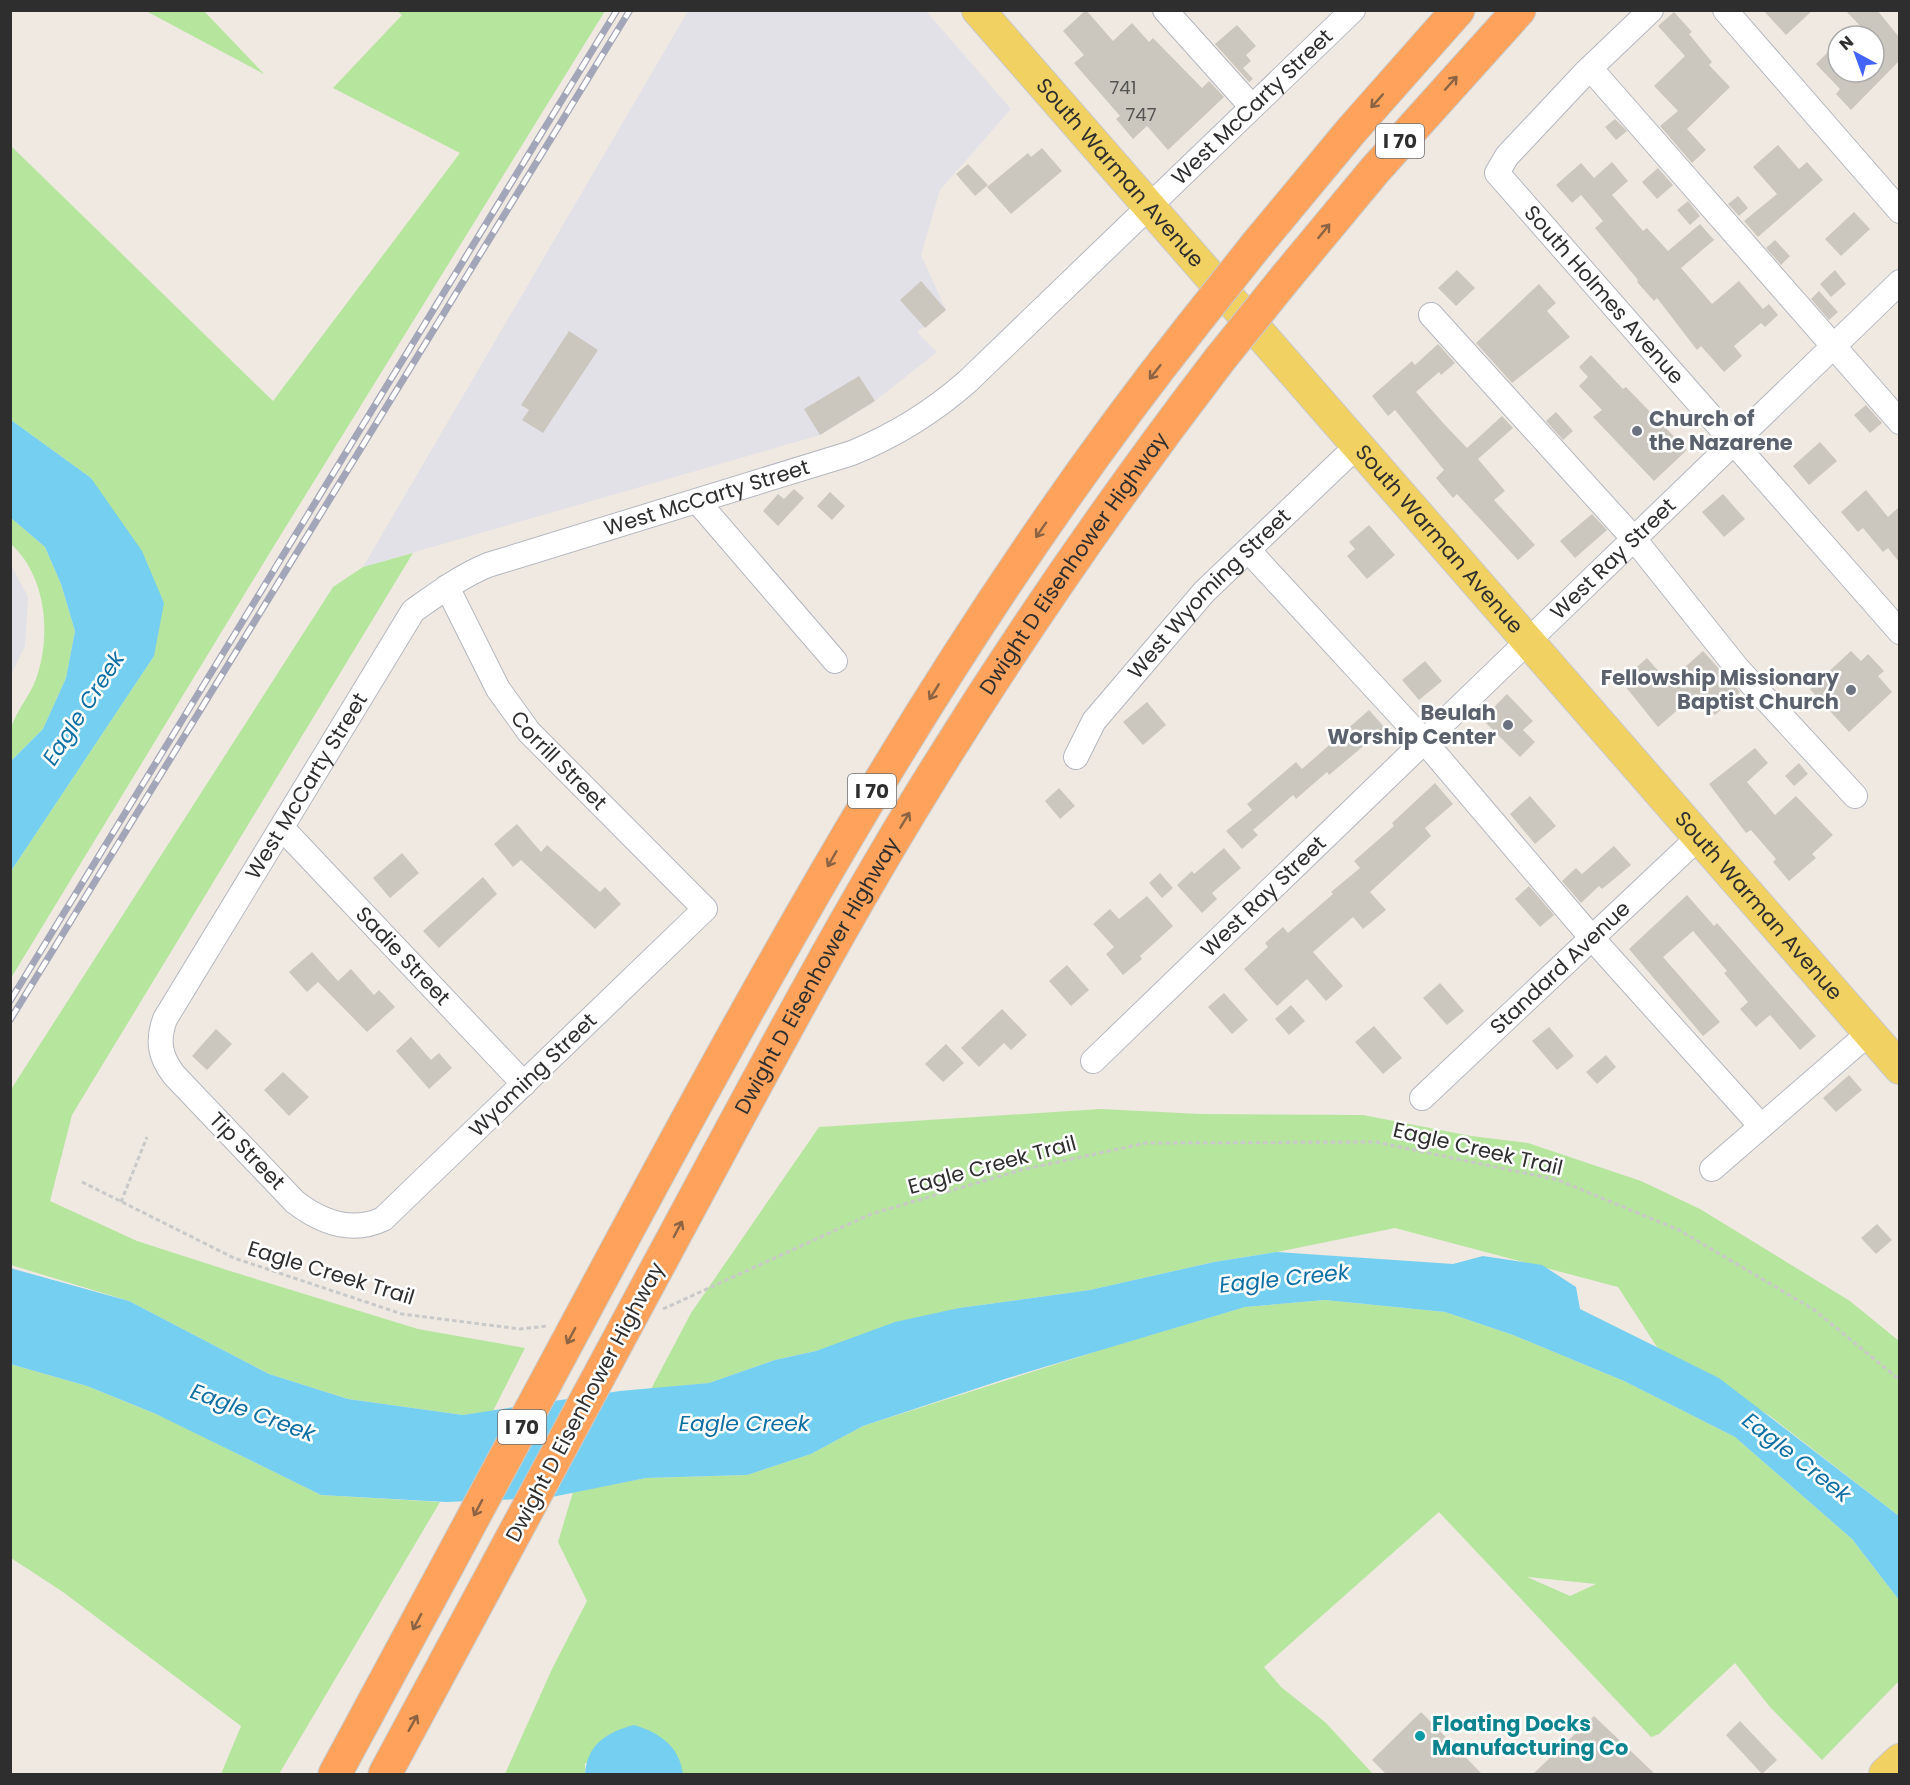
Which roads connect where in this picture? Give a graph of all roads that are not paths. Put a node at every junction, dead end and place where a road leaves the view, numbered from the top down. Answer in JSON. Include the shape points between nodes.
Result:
{"nodes":[{"id":1,"x":978,"y":10,"type":"edge"},
{"id":2,"x":1165,"y":10,"type":"edge"},
{"id":3,"x":1353,"y":10,"type":"edge"},
{"id":4,"x":1458,"y":10,"type":"edge"},
{"id":5,"x":1518,"y":10,"type":"edge"},
{"id":6,"x":1651,"y":10,"type":"edge"},
{"id":7,"x":1725,"y":10,"type":"edge"},
{"id":8,"x":1590,"y":68,"type":"junction"},
{"id":9,"x":1252,"y":107,"type":"junction"},
{"id":10,"x":1150,"y":206,"type":"junction"},
{"id":11,"x":1899,"y":211,"type":"edge"},
{"id":12,"x":1899,"y":282,"type":"edge"},
{"id":13,"x":1431,"y":315,"type":"dead end"},
{"id":14,"x":1833,"y":346,"type":"junction"},
{"id":15,"x":1899,"y":422,"type":"edge"},
{"id":16,"x":1733,"y":444,"type":"junction"},
{"id":17,"x":1358,"y":446,"type":"junction"},
{"id":18,"x":698,"y":502,"type":"junction"},
{"id":19,"x":1635,"y":540,"type":"junction"},
{"id":20,"x":1248,"y":550,"type":"junction"},
{"id":21,"x":447,"y":587,"type":"junction"},
{"id":22,"x":1899,"y":632,"type":"edge"},
{"id":23,"x":1529,"y":642,"type":"junction"},
{"id":24,"x":835,"y":660,"type":"dead end"},
{"id":25,"x":1425,"y":742,"type":"junction"},
{"id":26,"x":1076,"y":757,"type":"dead end"},
{"id":27,"x":1855,"y":796,"type":"dead end"},
{"id":28,"x":282,"y":828,"type":"junction"},
{"id":29,"x":1699,"y":837,"type":"junction"},
{"id":30,"x":705,"y":909,"type":"joint"},
{"id":31,"x":1591,"y":937,"type":"junction"},
{"id":32,"x":1869,"y":1033,"type":"junction"},
{"id":33,"x":160,"y":1048,"type":"joint"},
{"id":34,"x":1094,"y":1061,"type":"dead end"},
{"id":35,"x":1899,"y":1068,"type":"edge"},
{"id":36,"x":524,"y":1084,"type":"junction"},
{"id":37,"x":1422,"y":1098,"type":"dead end"},
{"id":38,"x":1761,"y":1126,"type":"junction"},
{"id":39,"x":1712,"y":1169,"type":"dead end"},
{"id":40,"x":354,"y":1226,"type":"joint"},
{"id":41,"x":1899,"y":1760,"type":"edge"},
{"id":42,"x":335,"y":1774,"type":"edge"},
{"id":43,"x":385,"y":1774,"type":"edge"},
{"id":44,"x":1885,"y":1774,"type":"edge"}],
"edges":[{"from":1,"to":10,"type":"main road","name":"South Warman Avenue"},
{"from":2,"to":9,"type":"street"},
{"from":3,"to":9,"type":"street","name":"West McCarty Street"},
{"from":4,"to":42,"type":"highway","name":"Dwight D Eisenhower Highway","number":"I 70","one_way":true,"bridge":true,"via":[[1257,243],[1108,435],[1013,570],[885,770],[770,970]]},
{"from":43,"to":5,"type":"highway","name":"Dwight D Eisenhower Highway","number":"I 70","one_way":true,"bridge":true,"via":[[498,1564],[654,1295],[851,913],[927,785],[1057,583],[1220,359],[1375,170]]},
{"from":6,"to":8,"type":"street"},
{"from":7,"to":11,"type":"street"},
{"from":8,"to":14,"type":"street"},
{"from":8,"to":16,"type":"street","name":"South Holmes Avenue","via":[[1507,156],[1497,173]]},
{"from":9,"to":10,"type":"street","name":"West McCarty Street"},
{"from":10,"to":17,"type":"main road","name":"South Warman Avenue"},
{"from":10,"to":18,"type":"street","name":"West McCarty Street","via":[[968,381],[928,414],[884,440],[852,453]]},
{"from":12,"to":14,"type":"street","name":"West Ray Street"},
{"from":13,"to":19,"type":"street"},
{"from":14,"to":15,"type":"street"},
{"from":14,"to":16,"type":"street","name":"West Ray Street"},
{"from":16,"to":19,"type":"street","name":"West Ray Street"},
{"from":16,"to":22,"type":"street","name":"South Holmes Avenue"},
{"from":17,"to":20,"type":"street","name":"West Wyoming Street"},
{"from":17,"to":23,"type":"main road","name":"South Warman Avenue"},
{"from":18,"to":21,"type":"street","name":"West McCarty Street","via":[[488,565]]},
{"from":18,"to":24,"type":"street"},
{"from":19,"to":23,"type":"street","name":"West Ray Street"},
{"from":19,"to":27,"type":"street","via":[[1738,669]]},
{"from":20,"to":25,"type":"street"},
{"from":20,"to":26,"type":"street","name":"West Wyoming Street","via":[[1204,592],[1094,721]]},
{"from":21,"to":28,"type":"street","name":"West McCarty Street","via":[[413,611]]},
{"from":21,"to":30,"type":"street","name":"Corrill Street","via":[[498,689],[529,732]]},
{"from":23,"to":25,"type":"street","name":"West Ray Street"},
{"from":23,"to":29,"type":"main road","name":"South Warman Avenue"},
{"from":25,"to":31,"type":"street"},
{"from":25,"to":34,"type":"street","name":"West Ray Street"},
{"from":28,"to":33,"type":"street","name":"West McCarty Street","via":[[165,1019]]},
{"from":28,"to":36,"type":"street","name":"Sadie Street"},
{"from":29,"to":31,"type":"street","name":"Standard Avenue"},
{"from":29,"to":32,"type":"main road","name":"South Warman Avenue"},
{"from":30,"to":36,"type":"street","name":"Wyoming Street"},
{"from":31,"to":37,"type":"street","name":"Standard Avenue"},
{"from":31,"to":38,"type":"street"},
{"from":32,"to":35,"type":"main road","name":"South Warman Avenue"},
{"from":32,"to":38,"type":"street"},
{"from":33,"to":40,"type":"street","name":"Tip Street","via":[[174,1075],[295,1202],[313,1216]]},
{"from":36,"to":40,"type":"street","name":"Wyoming Street","via":[[382,1219]]},
{"from":38,"to":39,"type":"street"},
{"from":41,"to":44,"type":"main road"}]}
